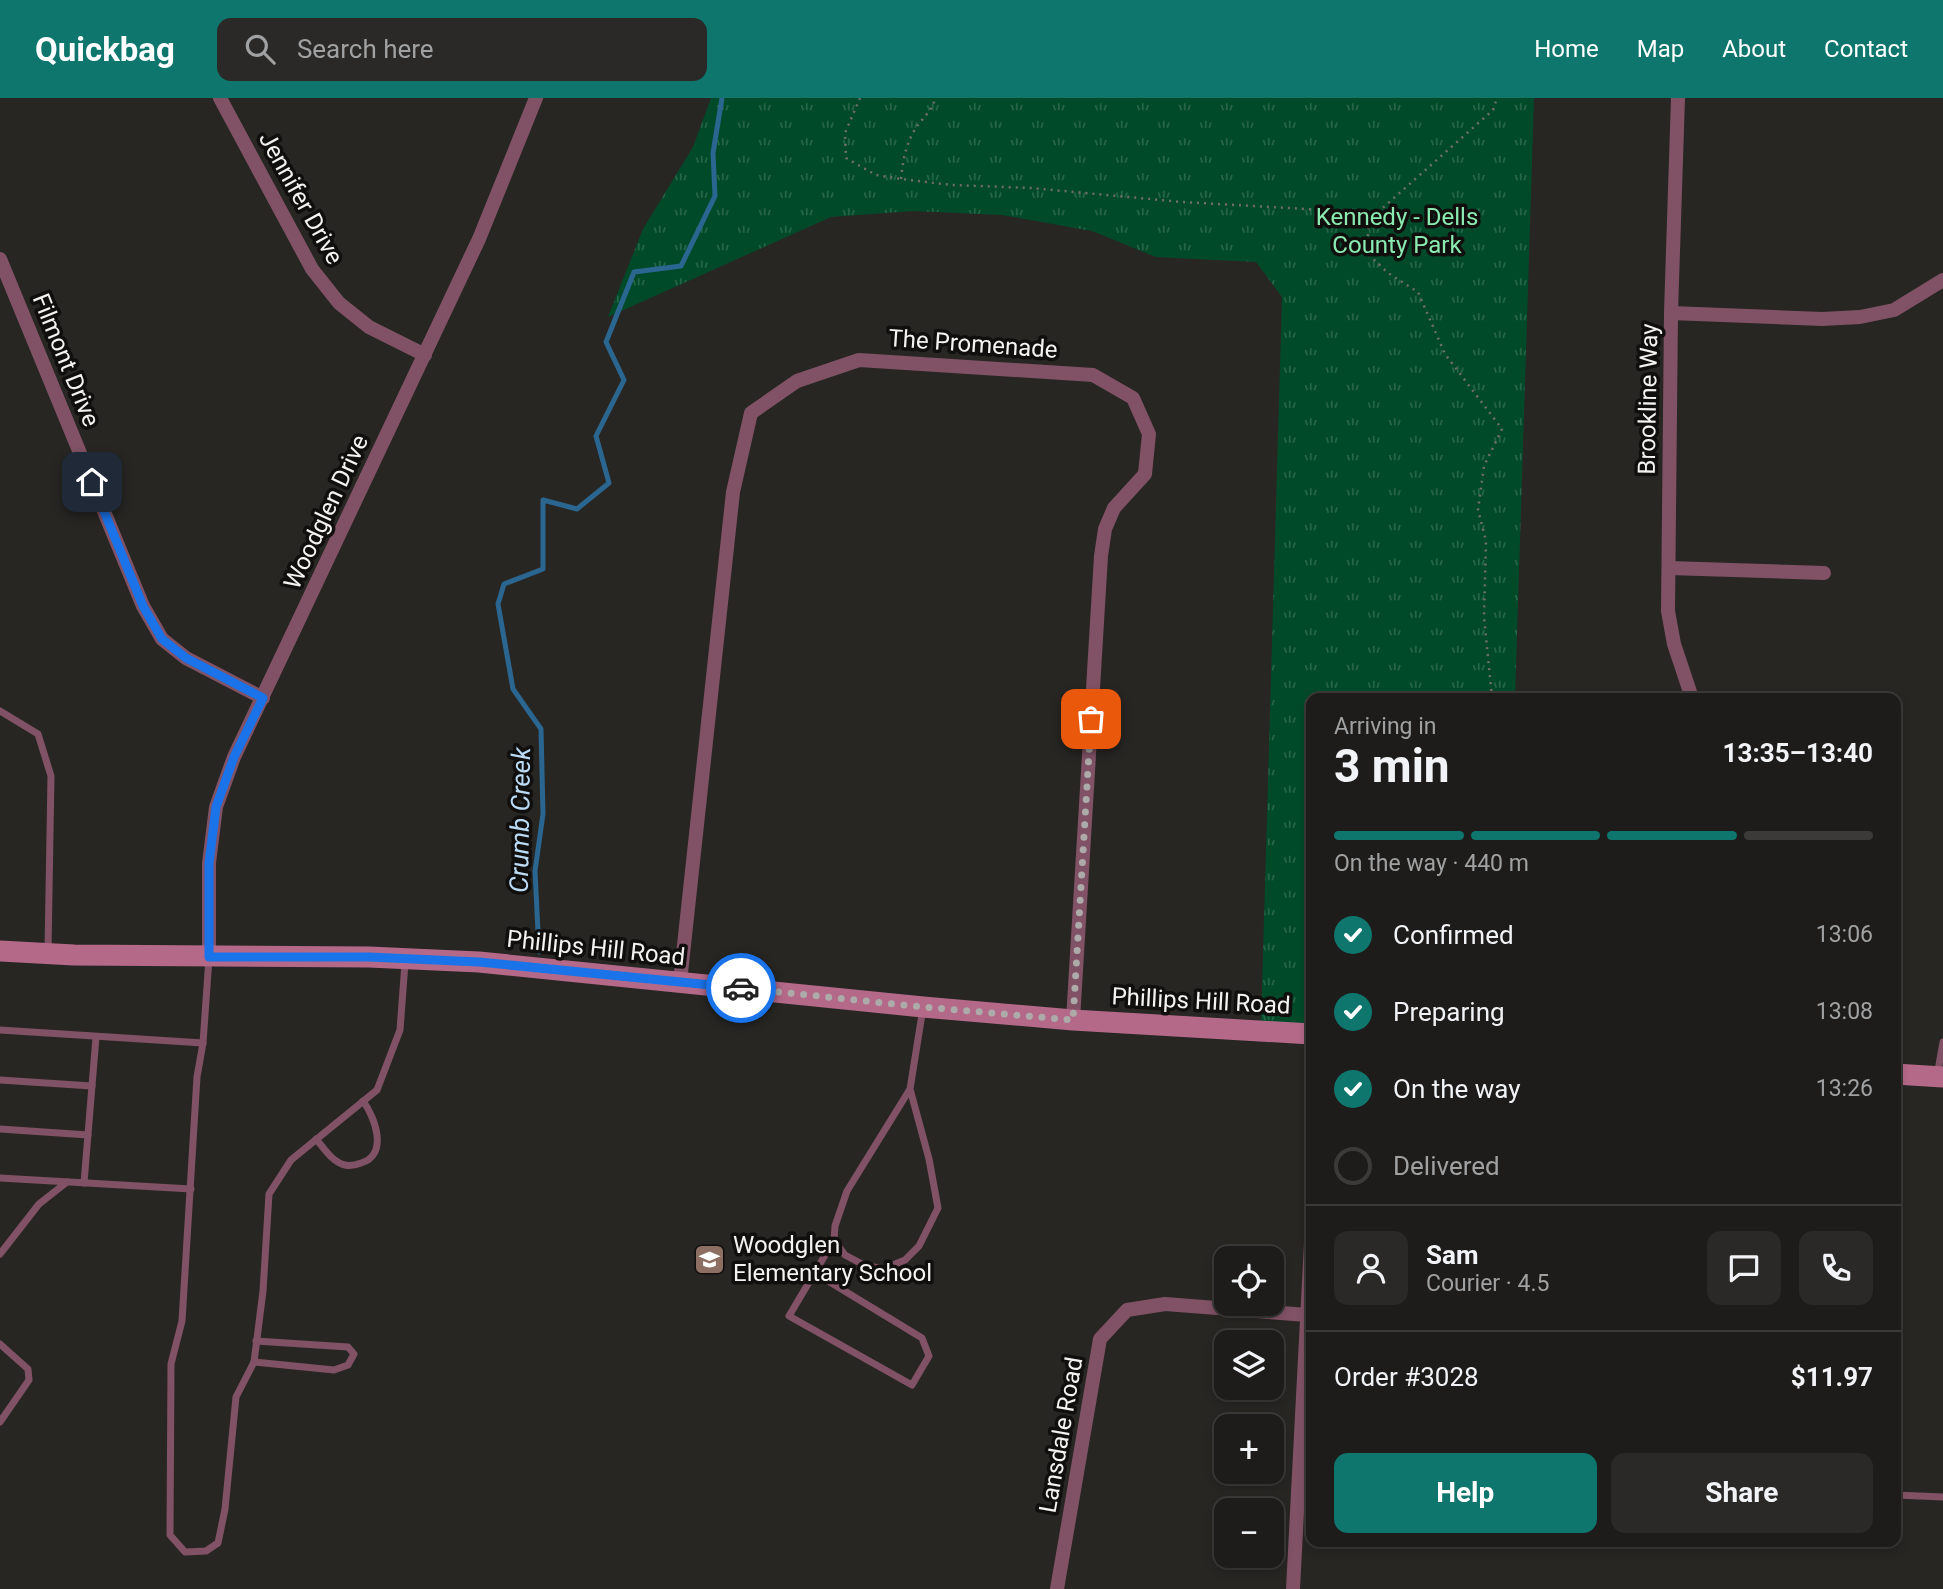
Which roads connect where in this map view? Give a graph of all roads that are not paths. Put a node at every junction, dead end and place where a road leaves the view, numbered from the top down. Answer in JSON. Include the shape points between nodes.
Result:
{"nodes":[{"id":1,"x":220,"y":98,"type":"edge"},
{"id":2,"x":536,"y":98,"type":"edge"},
{"id":3,"x":1678,"y":98,"type":"edge"},
{"id":4,"x":0,"y":259,"type":"edge"},
{"id":5,"x":1943,"y":280,"type":"edge"},
{"id":6,"x":1671,"y":313,"type":"junction"},
{"id":7,"x":425,"y":355,"type":"junction"},
{"id":8,"x":1669,"y":568,"type":"junction"},
{"id":9,"x":1824,"y":573,"type":"dead end"},
{"id":10,"x":1689,"y":693,"type":"edge"},
{"id":11,"x":263,"y":698,"type":"junction"},
{"id":12,"x":0,"y":711,"type":"edge"},
{"id":13,"x":0,"y":951,"type":"edge"},
{"id":14,"x":48,"y":954,"type":"junction"},
{"id":15,"x":209,"y":957,"type":"junction"},
{"id":16,"x":405,"y":959,"type":"junction"},
{"id":17,"x":680,"y":982,"type":"junction"},
{"id":18,"x":923,"y":1007,"type":"junction"},
{"id":19,"x":1073,"y":1020,"type":"junction"},
{"id":20,"x":0,"y":1030,"type":"edge"},
{"id":21,"x":1306,"y":1034,"type":"edge"},
{"id":22,"x":96,"y":1037,"type":"junction"},
{"id":23,"x":1943,"y":1042,"type":"edge"},
{"id":24,"x":202,"y":1043,"type":"junction"},
{"id":25,"x":1901,"y":1074,"type":"edge"},
{"id":26,"x":1940,"y":1077,"type":"edge"},
{"id":27,"x":0,"y":1080,"type":"edge"},
{"id":28,"x":92,"y":1086,"type":"junction"},
{"id":29,"x":910,"y":1089,"type":"junction"},
{"id":30,"x":363,"y":1101,"type":"junction"},
{"id":31,"x":0,"y":1129,"type":"edge"},
{"id":32,"x":88,"y":1135,"type":"junction"},
{"id":33,"x":316,"y":1139,"type":"junction"},
{"id":34,"x":0,"y":1178,"type":"edge"},
{"id":35,"x":67,"y":1182,"type":"junction"},
{"id":36,"x":84,"y":1183,"type":"junction"},
{"id":37,"x":191,"y":1189,"type":"junction"},
{"id":38,"x":834,"y":1240,"type":"junction"},
{"id":39,"x":0,"y":1254,"type":"edge"},
{"id":40,"x":815,"y":1273,"type":"junction"},
{"id":41,"x":1306,"y":1315,"type":"edge"},
{"id":42,"x":1306,"y":1335,"type":"edge"},
{"id":43,"x":256,"y":1341,"type":"junction"},
{"id":44,"x":0,"y":1344,"type":"edge"},
{"id":45,"x":254,"y":1362,"type":"junction"},
{"id":46,"x":0,"y":1422,"type":"edge"},
{"id":47,"x":1901,"y":1495,"type":"edge"},
{"id":48,"x":1943,"y":1497,"type":"edge"},
{"id":49,"x":1057,"y":1589,"type":"edge"},
{"id":50,"x":1293,"y":1589,"type":"edge"}],
"edges":[{"from":1,"to":7,"type":"street","name":"Jennifer Drive","via":[[312,269],[339,303],[369,327]]},
{"from":2,"to":7,"type":"street","name":"Woodglen Drive","via":[[479,239]]},
{"from":3,"to":6,"type":"street","name":"Brookline Way"},
{"from":4,"to":11,"type":"street","name":"Filmont Drive","via":[[143,606],[162,639],[186,658]]},
{"from":5,"to":6,"type":"street","via":[[1894,310],[1860,317]]},
{"from":6,"to":8,"type":"street","name":"Brookline Way"},
{"from":7,"to":11,"type":"street","name":"Woodglen Drive"},
{"from":8,"to":9,"type":"street"},
{"from":8,"to":10,"type":"street","name":"Brookline Way","via":[[1668,611]]},
{"from":11,"to":15,"type":"street","name":"Woodglen Drive","via":[[216,807],[209,863]]},
{"from":12,"to":14,"type":"lane","via":[[38,734],[51,776]]},
{"from":13,"to":14,"type":"street","name":"Phillips Hill Road"},
{"from":14,"to":15,"type":"street","name":"Phillips Hill Road"},
{"from":15,"to":16,"type":"street","name":"Phillips Hill Road"},
{"from":15,"to":24,"type":"lane"},
{"from":16,"to":17,"type":"street","name":"Phillips Hill Road"},
{"from":16,"to":30,"type":"lane","via":[[400,1030],[377,1090]]},
{"from":17,"to":18,"type":"street","name":"Phillips Hill Road"},
{"from":17,"to":19,"type":"street","name":"The Promenade","via":[[733,492],[751,413],[797,381],[859,360],[1093,375],[1133,398],[1149,434],[1145,474],[1114,508],[1101,556]]},
{"from":18,"to":19,"type":"street","name":"Phillips Hill Road"},
{"from":18,"to":29,"type":"lane"},
{"from":19,"to":21,"type":"street","name":"Phillips Hill Road"},
{"from":20,"to":22,"type":"lane"},
{"from":22,"to":24,"type":"lane"},
{"from":22,"to":28,"type":"lane"},
{"from":23,"to":26,"type":"lane"},
{"from":24,"to":37,"type":"lane"},
{"from":25,"to":26,"type":"street"},
{"from":27,"to":28,"type":"lane"},
{"from":28,"to":32,"type":"lane"},
{"from":29,"to":38,"type":"lane","via":[[847,1191]]},
{"from":29,"to":38,"type":"lane","via":[[938,1208],[931,1223],[905,1260],[883,1269],[845,1255]]},
{"from":30,"to":33,"type":"lane"},
{"from":30,"to":33,"type":"lane","via":[[377,1127],[369,1161],[343,1165]]},
{"from":31,"to":32,"type":"lane"},
{"from":32,"to":36,"type":"lane"},
{"from":33,"to":43,"type":"lane","via":[[291,1160],[269,1194]]},
{"from":34,"to":35,"type":"lane"},
{"from":35,"to":36,"type":"lane"},
{"from":35,"to":39,"type":"lane","via":[[39,1204]]},
{"from":36,"to":37,"type":"lane"},
{"from":37,"to":45,"type":"lane","via":[[182,1321],[172,1364],[170,1535],[185,1552],[206,1551],[218,1542],[236,1397]]},
{"from":38,"to":40,"type":"lane"},
{"from":40,"to":40,"type":"lane","via":[[789,1316],[912,1385],[929,1356],[922,1338]]},
{"from":41,"to":49,"type":"street","name":"Lansdale Road","via":[[1165,1304],[1127,1310],[1100,1339]]},
{"from":42,"to":50,"type":"street"},
{"from":43,"to":45,"type":"lane"},
{"from":43,"to":45,"type":"lane","via":[[348,1347],[354,1354],[348,1365],[334,1370]]},
{"from":44,"to":46,"type":"lane","via":[[29,1369],[29,1380]]},
{"from":47,"to":48,"type":"lane"}]}
